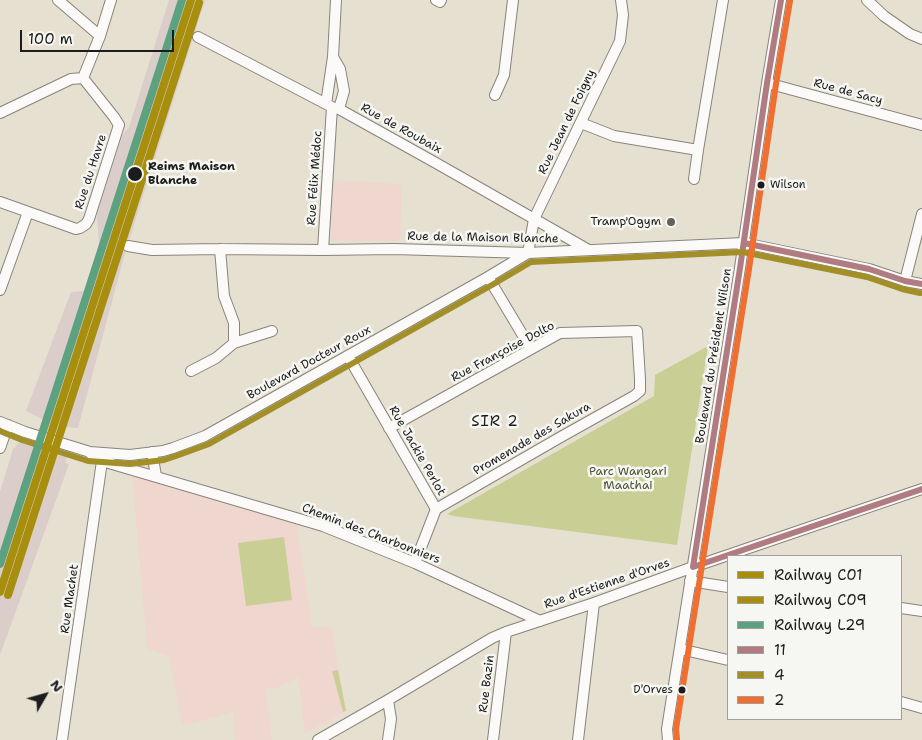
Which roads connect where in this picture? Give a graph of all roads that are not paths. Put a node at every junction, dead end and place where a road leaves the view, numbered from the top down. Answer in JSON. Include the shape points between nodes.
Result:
{"nodes":[{"id":1,"x":58,"y":0,"type":"edge"},
{"id":2,"x":112,"y":0,"type":"edge"},
{"id":3,"x":336,"y":0,"type":"edge"},
{"id":4,"x":436,"y":0,"type":"edge"},
{"id":5,"x":441,"y":0,"type":"edge"},
{"id":6,"x":513,"y":0,"type":"edge"},
{"id":7,"x":621,"y":0,"type":"edge"},
{"id":8,"x":723,"y":0,"type":"edge"},
{"id":9,"x":781,"y":0,"type":"edge"},
{"id":10,"x":867,"y":0,"type":"edge"},
{"id":11,"x":100,"y":36,"type":"junction"},
{"id":12,"x":198,"y":37,"type":"dead end"},
{"id":13,"x":922,"y":39,"type":"edge"},
{"id":14,"x":333,"y":57,"type":"junction"},
{"id":15,"x":83,"y":78,"type":"junction"},
{"id":16,"x":767,"y":83,"type":"junction"},
{"id":17,"x":495,"y":95,"type":"dead end"},
{"id":18,"x":332,"y":107,"type":"junction"},
{"id":19,"x":0,"y":113,"type":"edge"},
{"id":20,"x":581,"y":123,"type":"junction"},
{"id":21,"x":922,"y":125,"type":"edge"},
{"id":22,"x":698,"y":150,"type":"junction"},
{"id":23,"x":694,"y":179,"type":"dead end"},
{"id":24,"x":0,"y":202,"type":"edge"},
{"id":25,"x":28,"y":212,"type":"junction"},
{"id":26,"x":922,"y":214,"type":"edge"},
{"id":27,"x":534,"y":218,"type":"junction"},
{"id":28,"x":744,"y":243,"type":"junction"},
{"id":29,"x":128,"y":246,"type":"dead end"},
{"id":30,"x":220,"y":249,"type":"junction"},
{"id":31,"x":323,"y":250,"type":"junction"},
{"id":32,"x":588,"y":250,"type":"junction"},
{"id":33,"x":528,"y":253,"type":"junction"},
{"id":34,"x":488,"y":277,"type":"junction"},
{"id":35,"x":905,"y":281,"type":"junction"},
{"id":36,"x":922,"y":284,"type":"edge"},
{"id":37,"x":0,"y":290,"type":"edge"},
{"id":38,"x":272,"y":331,"type":"dead end"},
{"id":39,"x":234,"y":343,"type":"junction"},
{"id":40,"x":530,"y":349,"type":"junction"},
{"id":41,"x":348,"y":356,"type":"junction"},
{"id":42,"x":191,"y":371,"type":"dead end"},
{"id":43,"x":640,"y":391,"type":"joint"},
{"id":44,"x":4,"y":424,"type":"edge"},
{"id":45,"x":389,"y":428,"type":"junction"},
{"id":46,"x":0,"y":448,"type":"edge"},
{"id":47,"x":90,"y":452,"type":"junction"},
{"id":48,"x":152,"y":452,"type":"junction"},
{"id":49,"x":102,"y":461,"type":"junction"},
{"id":50,"x":156,"y":476,"type":"junction"},
{"id":51,"x":922,"y":489,"type":"edge"},
{"id":52,"x":436,"y":509,"type":"junction"},
{"id":53,"x":727,"y":555,"type":"edge"},
{"id":54,"x":728,"y":555,"type":"edge"},
{"id":55,"x":415,"y":563,"type":"junction"},
{"id":56,"x":693,"y":567,"type":"junction"},
{"id":57,"x":690,"y":581,"type":"junction"},
{"id":58,"x":727,"y":586,"type":"edge"},
{"id":59,"x":594,"y":603,"type":"junction"},
{"id":60,"x":902,"y":608,"type":"edge"},
{"id":61,"x":922,"y":611,"type":"edge"},
{"id":62,"x":540,"y":620,"type":"junction"},
{"id":63,"x":506,"y":632,"type":"junction"},
{"id":64,"x":680,"y":649,"type":"junction"},
{"id":65,"x":727,"y":660,"type":"edge"},
{"id":66,"x":388,"y":700,"type":"junction"},
{"id":67,"x":902,"y":702,"type":"edge"},
{"id":68,"x":922,"y":708,"type":"edge"},
{"id":69,"x":62,"y":740,"type":"edge"},
{"id":70,"x":318,"y":740,"type":"edge"},
{"id":71,"x":388,"y":740,"type":"edge"},
{"id":72,"x":493,"y":740,"type":"edge"},
{"id":73,"x":578,"y":740,"type":"edge"},
{"id":74,"x":668,"y":740,"type":"edge"}],
"edges":[{"from":1,"to":11,"type":"street"},
{"from":2,"to":11,"type":"street"},
{"from":3,"to":14,"type":"street"},
{"from":4,"to":5,"type":"street"},
{"from":6,"to":17,"type":"street","via":[[504,75]]},
{"from":7,"to":20,"type":"street","name":"Rue Jean de Foigny","via":[[624,15],[620,41]]},
{"from":8,"to":22,"type":"street"},
{"from":9,"to":16,"type":"street","name":"Boulevard du Président Wilson"},
{"from":10,"to":13,"type":"street","via":[[884,16]]},
{"from":11,"to":15,"type":"street"},
{"from":12,"to":18,"type":"street","name":"Rue de Roubaix"},
{"from":14,"to":18,"type":"street"},
{"from":14,"to":18,"type":"street","via":[[340,69],[344,91]]},
{"from":15,"to":19,"type":"street","via":[[71,79]]},
{"from":15,"to":25,"type":"street","name":"Rue du Havre","via":[[119,125],[89,219],[76,229]]},
{"from":16,"to":21,"type":"street","name":"Rue de Sacy"},
{"from":16,"to":28,"type":"street","name":"Boulevard du Président Wilson"},
{"from":18,"to":27,"type":"street","name":"Rue de Roubaix"},
{"from":18,"to":31,"type":"street","name":"Rue Félix Médoc"},
{"from":20,"to":22,"type":"street","via":[[614,136]]},
{"from":20,"to":27,"type":"street","name":"Rue Jean de Foigny"},
{"from":22,"to":23,"type":"street"},
{"from":24,"to":25,"type":"street"},
{"from":25,"to":37,"type":"street"},
{"from":26,"to":35,"type":"street"},
{"from":27,"to":32,"type":"street","name":"Rue de Roubaix"},
{"from":27,"to":33,"type":"street","name":"Rue Jean de Foigny"},
{"from":28,"to":32,"type":"street","name":"Rue de la Maison Blanche"},
{"from":28,"to":35,"type":"street","name":"Rue de la Maison Blanche","via":[[869,269]]},
{"from":28,"to":56,"type":"street","name":"Boulevard du Président Wilson"},
{"from":29,"to":30,"type":"street","name":"Rue de la Maison Blanche","via":[[152,250]]},
{"from":30,"to":31,"type":"street","name":"Rue de la Maison Blanche"},
{"from":30,"to":39,"type":"street","via":[[224,296],[234,323]]},
{"from":31,"to":33,"type":"street","name":"Rue de la Maison Blanche"},
{"from":32,"to":33,"type":"street","name":"Rue de la Maison Blanche"},
{"from":33,"to":34,"type":"street","name":"Boulevard Docteur Roux"},
{"from":34,"to":40,"type":"street"},
{"from":34,"to":41,"type":"street","name":"Boulevard Docteur Roux"},
{"from":35,"to":36,"type":"street","name":"Rue de la Maison Blanche"},
{"from":38,"to":39,"type":"street"},
{"from":39,"to":42,"type":"street","via":[[216,358]]},
{"from":40,"to":43,"type":"street","name":"Rue Françoise Dolto","via":[[560,333],[637,331]]},
{"from":40,"to":45,"type":"street","name":"Rue Françoise Dolto"},
{"from":41,"to":45,"type":"street","name":"Rue Jackie Perlot"},
{"from":41,"to":48,"type":"street","name":"Boulevard Docteur Roux","via":[[206,436]]},
{"from":43,"to":52,"type":"street","name":"Promenade des Sakura"},
{"from":44,"to":46,"type":"street"},
{"from":44,"to":47,"type":"street","name":"Boulevard Docteur Roux"},
{"from":45,"to":52,"type":"street","name":"Rue Jackie Perlot"},
{"from":47,"to":48,"type":"street","name":"Boulevard Docteur Roux","via":[[130,455]]},
{"from":47,"to":49,"type":"street","name":"Boulevard Docteur Roux"},
{"from":48,"to":50,"type":"street"},
{"from":49,"to":50,"type":"street","name":"Chemin des Charbonniers"},
{"from":49,"to":69,"type":"street","name":"Rue Machet"},
{"from":50,"to":55,"type":"street","name":"Chemin des Charbonniers","via":[[323,526]]},
{"from":51,"to":54,"type":"street","name":"Rue d'Estienne d'Orves"},
{"from":52,"to":55,"type":"street","name":"Rue Jackie Perlot"},
{"from":53,"to":56,"type":"street","name":"Rue d'Estienne d'Orves"},
{"from":55,"to":62,"type":"street","name":"Chemin des Charbonniers"},
{"from":56,"to":57,"type":"street","name":"Boulevard du Président Wilson"},
{"from":56,"to":59,"type":"street","name":"Rue d'Estienne d'Orves"},
{"from":57,"to":58,"type":"street"},
{"from":57,"to":64,"type":"street","name":"Boulevard du Président Wilson"},
{"from":59,"to":62,"type":"street","name":"Rue d'Estienne d'Orves"},
{"from":59,"to":73,"type":"street"},
{"from":60,"to":61,"type":"street"},
{"from":62,"to":63,"type":"street","name":"Rue d'Estienne d'Orves"},
{"from":63,"to":66,"type":"street","name":"Rue d'Estienne d'Orves"},
{"from":63,"to":72,"type":"street","name":"Rue Bazin"},
{"from":64,"to":65,"type":"street"},
{"from":64,"to":74,"type":"street","name":"Boulevard du Président Wilson"},
{"from":66,"to":70,"type":"street","name":"Rue d'Estienne d'Orves"},
{"from":66,"to":71,"type":"street","via":[[391,719]]},
{"from":67,"to":68,"type":"street"}]}
